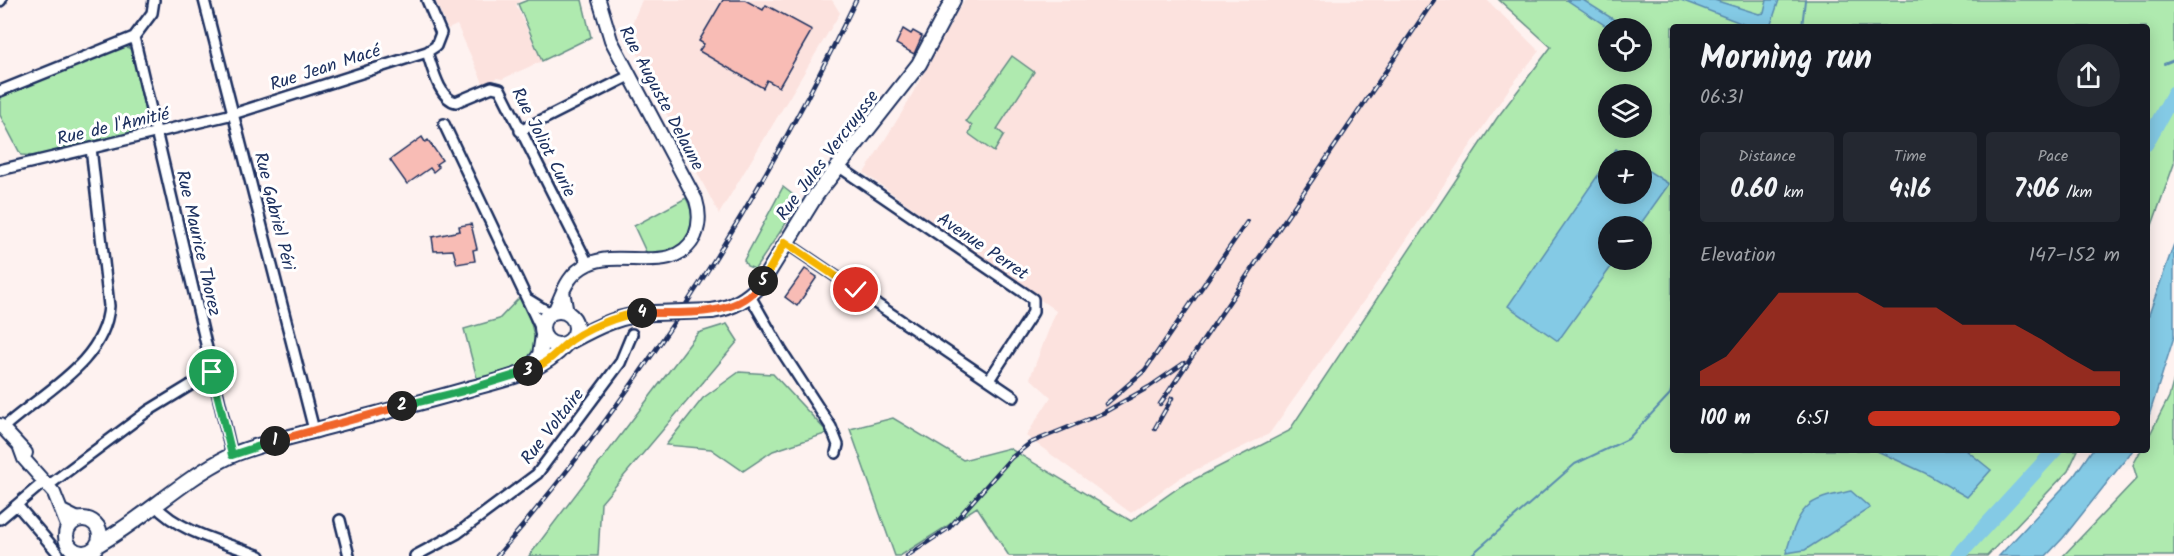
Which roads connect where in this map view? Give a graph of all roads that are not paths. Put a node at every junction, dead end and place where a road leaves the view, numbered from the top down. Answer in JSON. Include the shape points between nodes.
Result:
{"nodes":[{"id":1,"x":154,"y":0,"type":"edge"},
{"id":2,"x":204,"y":0,"type":"edge"},
{"id":3,"x":427,"y":0,"type":"edge"},
{"id":4,"x":599,"y":0,"type":"edge"},
{"id":5,"x":953,"y":0,"type":"edge"},
{"id":6,"x":134,"y":37,"type":"junction"},
{"id":7,"x":427,"y":52,"type":"junction"},
{"id":8,"x":629,"y":76,"type":"junction"},
{"id":9,"x":0,"y":91,"type":"edge"},
{"id":10,"x":233,"y":114,"type":"junction"},
{"id":11,"x":444,"y":124,"type":"dead end"},
{"id":12,"x":520,"y":130,"type":"junction"},
{"id":13,"x":156,"y":133,"type":"junction"},
{"id":14,"x":91,"y":148,"type":"junction"},
{"id":15,"x":838,"y":166,"type":"junction"},
{"id":16,"x":0,"y":170,"type":"edge"},
{"id":17,"x":785,"y":242,"type":"junction"},
{"id":18,"x":588,"y":264,"type":"junction"},
{"id":19,"x":750,"y":296,"type":"junction"},
{"id":20,"x":529,"y":300,"type":"junction"},
{"id":21,"x":561,"y":314,"type":"junction"},
{"id":22,"x":601,"y":325,"type":"junction"},
{"id":23,"x":542,"y":332,"type":"junction"},
{"id":24,"x":632,"y":334,"type":"dead end"},
{"id":25,"x":568,"y":342,"type":"junction"},
{"id":26,"x":527,"y":371,"type":"junction"},
{"id":27,"x":212,"y":372,"type":"junction"},
{"id":28,"x":989,"y":380,"type":"junction"},
{"id":29,"x":1014,"y":397,"type":"dead end"},
{"id":30,"x":1,"y":427,"type":"edge"},
{"id":31,"x":314,"y":430,"type":"junction"},
{"id":32,"x":836,"y":453,"type":"dead end"},
{"id":33,"x":232,"y":455,"type":"junction"},
{"id":34,"x":47,"y":483,"type":"junction"},
{"id":35,"x":17,"y":505,"type":"junction"},
{"id":36,"x":155,"y":505,"type":"junction"},
{"id":37,"x":62,"y":512,"type":"junction"},
{"id":38,"x":0,"y":519,"type":"edge"},
{"id":39,"x":80,"y":520,"type":"junction"},
{"id":40,"x":340,"y":520,"type":"dead end"},
{"id":41,"x":68,"y":528,"type":"junction"},
{"id":42,"x":97,"y":528,"type":"junction"},
{"id":43,"x":118,"y":533,"type":"junction"},
{"id":44,"x":97,"y":545,"type":"junction"},
{"id":45,"x":74,"y":553,"type":"edge"},
{"id":46,"x":260,"y":556,"type":"edge"},
{"id":47,"x":349,"y":556,"type":"edge"},
{"id":48,"x":416,"y":556,"type":"edge"}],
"edges":[{"from":1,"to":6,"type":"street","via":[[152,13]]},
{"from":2,"to":10,"type":"street","name":"Rue Gabriel Péri"},
{"from":3,"to":7,"type":"street","via":[[441,33],[436,46]]},
{"from":4,"to":8,"type":"street","name":"Rue Auguste Delaune","via":[[607,32]]},
{"from":5,"to":15,"type":"main road","name":"Rue Jules Vercruysse","via":[[919,64]]},
{"from":6,"to":9,"type":"street"},
{"from":6,"to":13,"type":"street","name":"Rue Maurice Thorez"},
{"from":7,"to":10,"type":"street","name":"Rue Jean Macé"},
{"from":7,"to":12,"type":"street","name":"Rue Joliot Curie","via":[[448,99],[460,101],[497,87]]},
{"from":8,"to":12,"type":"street"},
{"from":8,"to":18,"type":"street","name":"Rue Auguste Delaune","via":[[693,195],[699,222],[694,237],[677,255],[662,260],[612,258]]},
{"from":10,"to":13,"type":"street","name":"Rue de l'Amitié"},
{"from":10,"to":31,"type":"street","name":"Rue Gabriel Péri"},
{"from":11,"to":20,"type":"street"},
{"from":12,"to":18,"type":"street","name":"Rue Joliot Curie"},
{"from":13,"to":14,"type":"street","name":"Rue de l'Amitié"},
{"from":13,"to":27,"type":"street","name":"Rue Maurice Thorez"},
{"from":14,"to":16,"type":"street","name":"Rue de l'Amitié"},
{"from":14,"to":30,"type":"street","via":[[109,306],[105,330],[89,356]]},
{"from":15,"to":17,"type":"main road","name":"Rue Jules Vercruysse"},
{"from":15,"to":28,"type":"street","name":"Avenue Perret","via":[[1033,299],[1030,318]]},
{"from":17,"to":19,"type":"main road","name":"Rue Jules Vercruysse"},
{"from":17,"to":28,"type":"street"},
{"from":18,"to":21,"type":"street","via":[[569,277]]},
{"from":19,"to":22,"type":"main road","name":"Rue Jules Vercruysse","bridge":true,"via":[[712,311],[629,315]]},
{"from":19,"to":32,"type":"street","via":[[831,427],[838,446]]},
{"from":20,"to":21,"type":"street"},
{"from":20,"to":23,"type":"street"},
{"from":21,"to":22,"type":"main road"},
{"from":21,"to":23,"type":"main road","via":[[543,320]]},
{"from":21,"to":25,"type":"main road","via":[[576,332]]},
{"from":22,"to":25,"type":"main road","name":"Rue Jules Vercruysse"},
{"from":23,"to":25,"type":"main road","via":[[555,345]]},
{"from":23,"to":26,"type":"main road","via":[[540,355]]},
{"from":24,"to":48,"type":"street","name":"Rue Voltaire","via":[[620,363],[537,474],[458,533]]},
{"from":25,"to":26,"type":"main road","name":"Rue Jules Vercruysse","via":[[541,366]]},
{"from":26,"to":31,"type":"main road","name":"Rue Jules Vercruysse"},
{"from":27,"to":33,"type":"street","name":"Rue Maurice Thorez"},
{"from":27,"to":34,"type":"street","via":[[148,411]]},
{"from":28,"to":29,"type":"street"},
{"from":30,"to":34,"type":"street","via":[[40,468]]},
{"from":31,"to":33,"type":"main road","name":"Rue Jules Vercruysse"},
{"from":33,"to":36,"type":"main road","name":"Rue Jules Vercruysse"},
{"from":34,"to":35,"type":"street"},
{"from":34,"to":37,"type":"street"},
{"from":35,"to":38,"type":"street"},
{"from":35,"to":45,"type":"street"},
{"from":36,"to":43,"type":"main road","name":"Rue Jules Vercruysse"},
{"from":36,"to":46,"type":"street","via":[[166,518],[180,525]]},
{"from":37,"to":39,"type":"street"},
{"from":37,"to":41,"type":"street"},
{"from":39,"to":41,"type":"main road"},
{"from":39,"to":42,"type":"main road","via":[[90,521]]},
{"from":40,"to":47,"type":"street"},
{"from":41,"to":45,"type":"main road","via":[[66,539]]},
{"from":42,"to":43,"type":"main road"},
{"from":42,"to":44,"type":"main road"},
{"from":43,"to":44,"type":"main road","name":"Rue Jules Vercruysse"},
{"from":44,"to":45,"type":"main road"}]}
